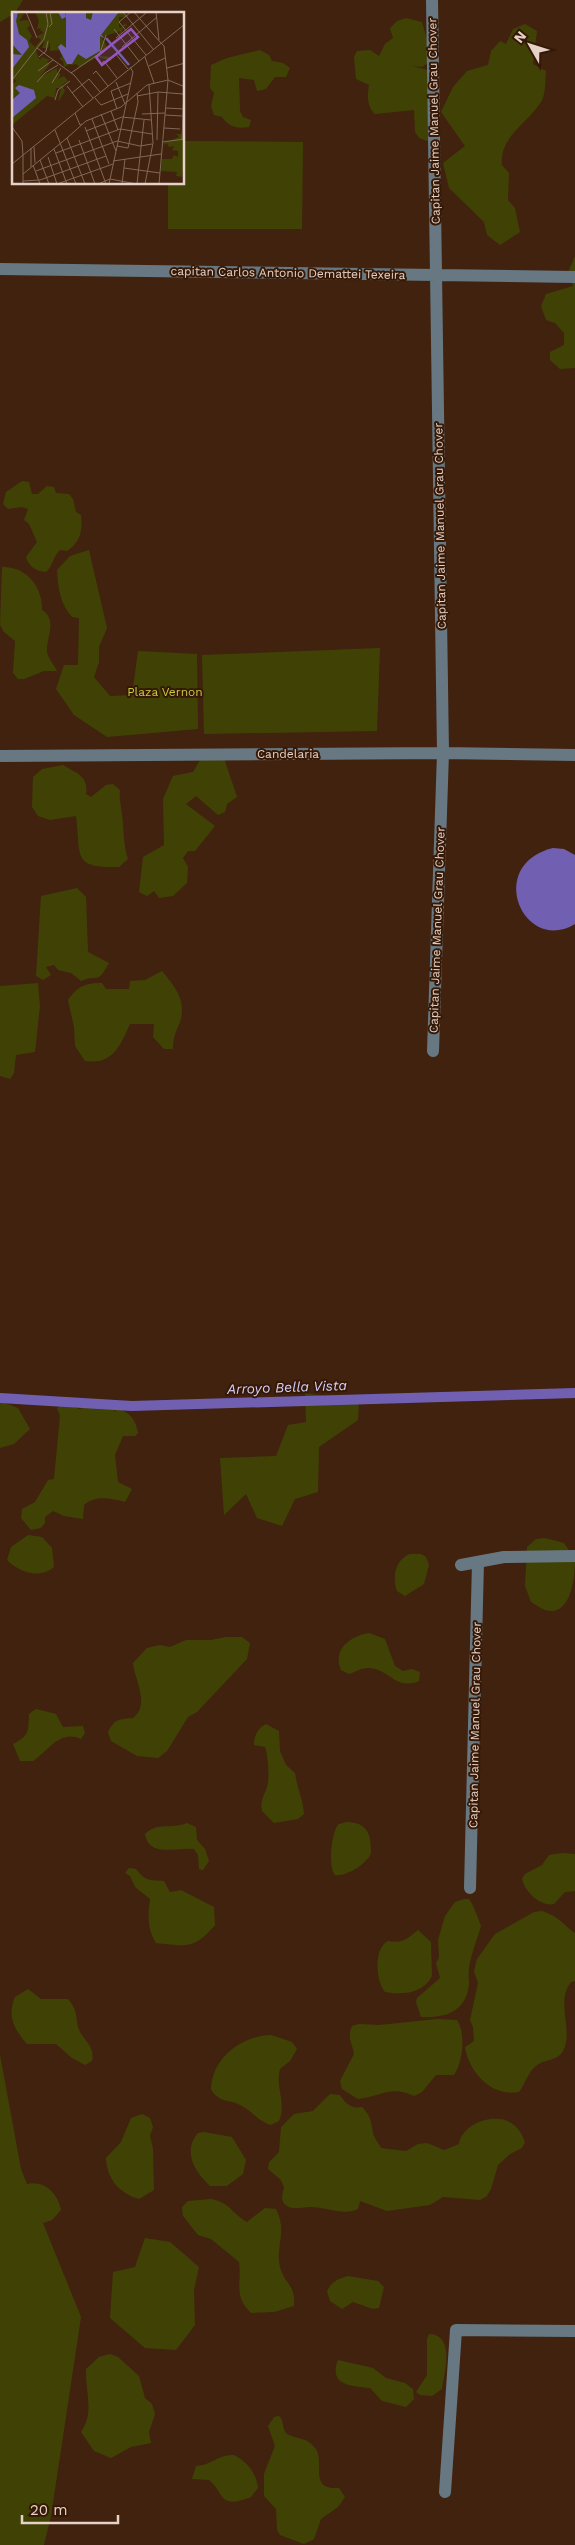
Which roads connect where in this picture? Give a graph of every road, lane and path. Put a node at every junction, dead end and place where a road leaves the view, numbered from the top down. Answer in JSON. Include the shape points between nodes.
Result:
{"nodes":[{"id":1,"x":432,"y":0,"type":"edge"},
{"id":2,"x":0,"y":269,"type":"edge"},
{"id":3,"x":436,"y":275,"type":"junction"},
{"id":4,"x":575,"y":277,"type":"edge"},
{"id":5,"x":443,"y":753,"type":"junction"},
{"id":6,"x":575,"y":755,"type":"edge"},
{"id":7,"x":0,"y":756,"type":"edge"},
{"id":8,"x":433,"y":1051,"type":"dead end"},
{"id":9,"x":575,"y":1556,"type":"edge"},
{"id":10,"x":478,"y":1562,"type":"junction"},
{"id":11,"x":461,"y":1565,"type":"dead end"},
{"id":12,"x":470,"y":1888,"type":"dead end"},
{"id":13,"x":575,"y":2331,"type":"edge"},
{"id":14,"x":445,"y":2492,"type":"dead end"}],
"edges":[{"from":1,"to":3,"type":"street","name":"Capitan Jaime Manuel Grau Chover"},
{"from":2,"to":3,"type":"street","name":"capitan Carlos Antonio Demattei Texeira"},
{"from":3,"to":4,"type":"street","name":"capitan Carlos Antonio Demattei Texeira"},
{"from":3,"to":5,"type":"street","name":"Capitan Jaime Manuel Grau Chover"},
{"from":5,"to":6,"type":"street","name":"Candelaria"},
{"from":5,"to":7,"type":"street","name":"Candelaria"},
{"from":5,"to":8,"type":"street","name":"Capitan Jaime Manuel Grau Chover"},
{"from":9,"to":10,"type":"street","via":[[504,1556]]},
{"from":10,"to":11,"type":"street"},
{"from":10,"to":12,"type":"street","name":"Capitan Jaime Manuel Grau Chover"},
{"from":13,"to":14,"type":"street","via":[[456,2330]]}]}
